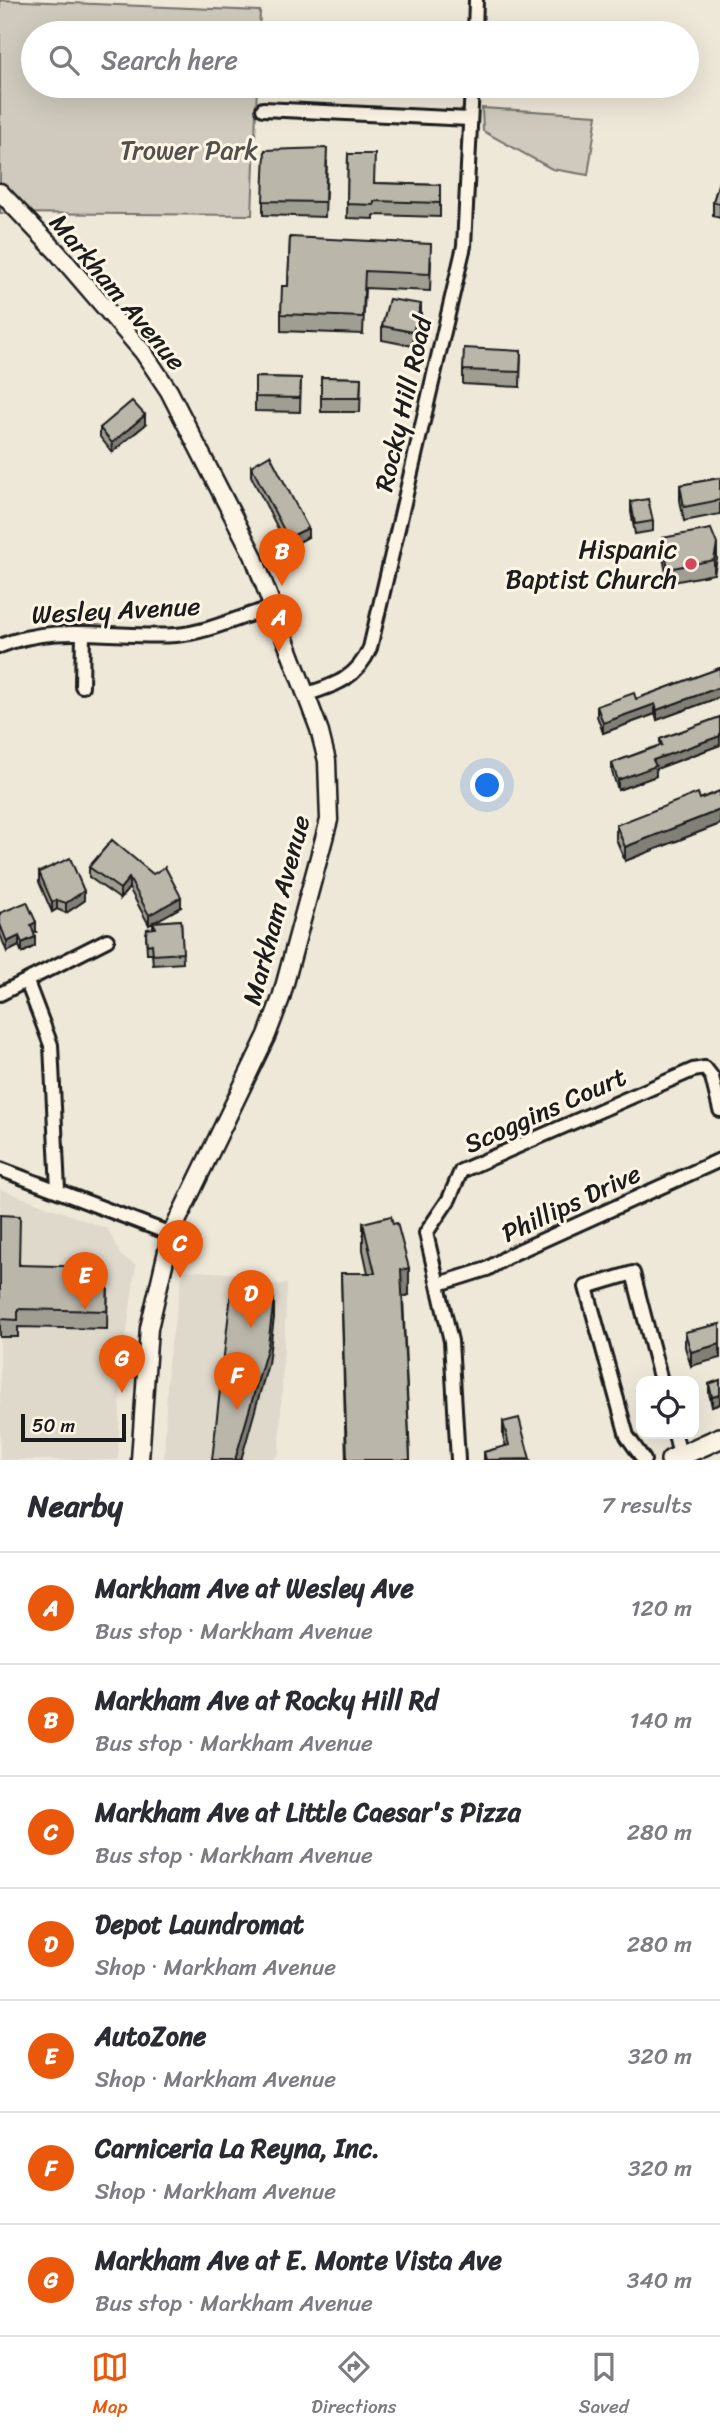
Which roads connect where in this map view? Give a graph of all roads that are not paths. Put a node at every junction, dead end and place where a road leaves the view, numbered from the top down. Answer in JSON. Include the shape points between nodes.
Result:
{"nodes":[{"id":1,"x":476,"y":0,"type":"edge"},
{"id":2,"x":475,"y":21,"type":"edge"},
{"id":3,"x":471,"y":98,"type":"edge"},
{"id":4,"x":263,"y":109,"type":"dead end"},
{"id":5,"x":470,"y":119,"type":"junction"},
{"id":6,"x":0,"y":192,"type":"edge"},
{"id":7,"x":275,"y":607,"type":"junction"},
{"id":8,"x":83,"y":634,"type":"junction"},
{"id":9,"x":0,"y":646,"type":"edge"},
{"id":10,"x":82,"y":686,"type":"dead end"},
{"id":11,"x":307,"y":694,"type":"junction"},
{"id":12,"x":107,"y":940,"type":"dead end"},
{"id":13,"x":27,"y":982,"type":"junction"},
{"id":14,"x":0,"y":994,"type":"edge"},
{"id":15,"x":720,"y":1110,"type":"edge"},
{"id":16,"x":720,"y":1160,"type":"edge"},
{"id":17,"x":0,"y":1169,"type":"edge"},
{"id":18,"x":58,"y":1190,"type":"junction"},
{"id":19,"x":171,"y":1234,"type":"junction"},
{"id":20,"x":439,"y":1284,"type":"junction"},
{"id":21,"x":660,"y":1376,"type":"edge"},
{"id":22,"x":720,"y":1438,"type":"edge"},
{"id":23,"x":675,"y":1439,"type":"edge"},
{"id":24,"x":676,"y":1458,"type":"edge"},
{"id":25,"x":140,"y":1460,"type":"edge"},
{"id":26,"x":458,"y":1460,"type":"edge"},
{"id":27,"x":644,"y":1460,"type":"edge"}],
"edges":[{"from":1,"to":2,"type":"street"},
{"from":3,"to":5,"type":"street","name":"Rocky Hill Road"},
{"from":4,"to":5,"type":"street"},
{"from":5,"to":11,"type":"street","name":"Rocky Hill Road","via":[[464,246],[370,648],[351,677]]},
{"from":6,"to":7,"type":"street","name":"Markham Avenue","via":[[143,352],[169,391],[222,491]]},
{"from":7,"to":8,"type":"street","name":"Wesley Avenue","via":[[176,635]]},
{"from":7,"to":11,"type":"street","name":"Markham Avenue"},
{"from":8,"to":9,"type":"street","name":"Wesley Avenue","via":[[42,634]]},
{"from":8,"to":10,"type":"street"},
{"from":11,"to":19,"type":"street","name":"Markham Avenue","via":[[327,761],[330,792],[321,853],[267,1035]]},
{"from":12,"to":13,"type":"street"},
{"from":13,"to":14,"type":"street"},
{"from":13,"to":18,"type":"street","via":[[51,1045]]},
{"from":15,"to":20,"type":"street","name":"Scoggins Court","via":[[712,1077],[705,1068],[692,1070],[461,1171],[426,1233]]},
{"from":16,"to":20,"type":"street","name":"Phillips Drive","via":[[487,1269]]},
{"from":17,"to":18,"type":"street"},
{"from":18,"to":19,"type":"street"},
{"from":19,"to":25,"type":"street","name":"Markham Avenue","via":[[149,1328]]},
{"from":20,"to":26,"type":"street","name":"Scoggins Court","via":[[452,1341]]},
{"from":21,"to":27,"type":"street","via":[[633,1273],[586,1287],[627,1436]]},
{"from":22,"to":24,"type":"main road"},
{"from":23,"to":24,"type":"street"}]}
